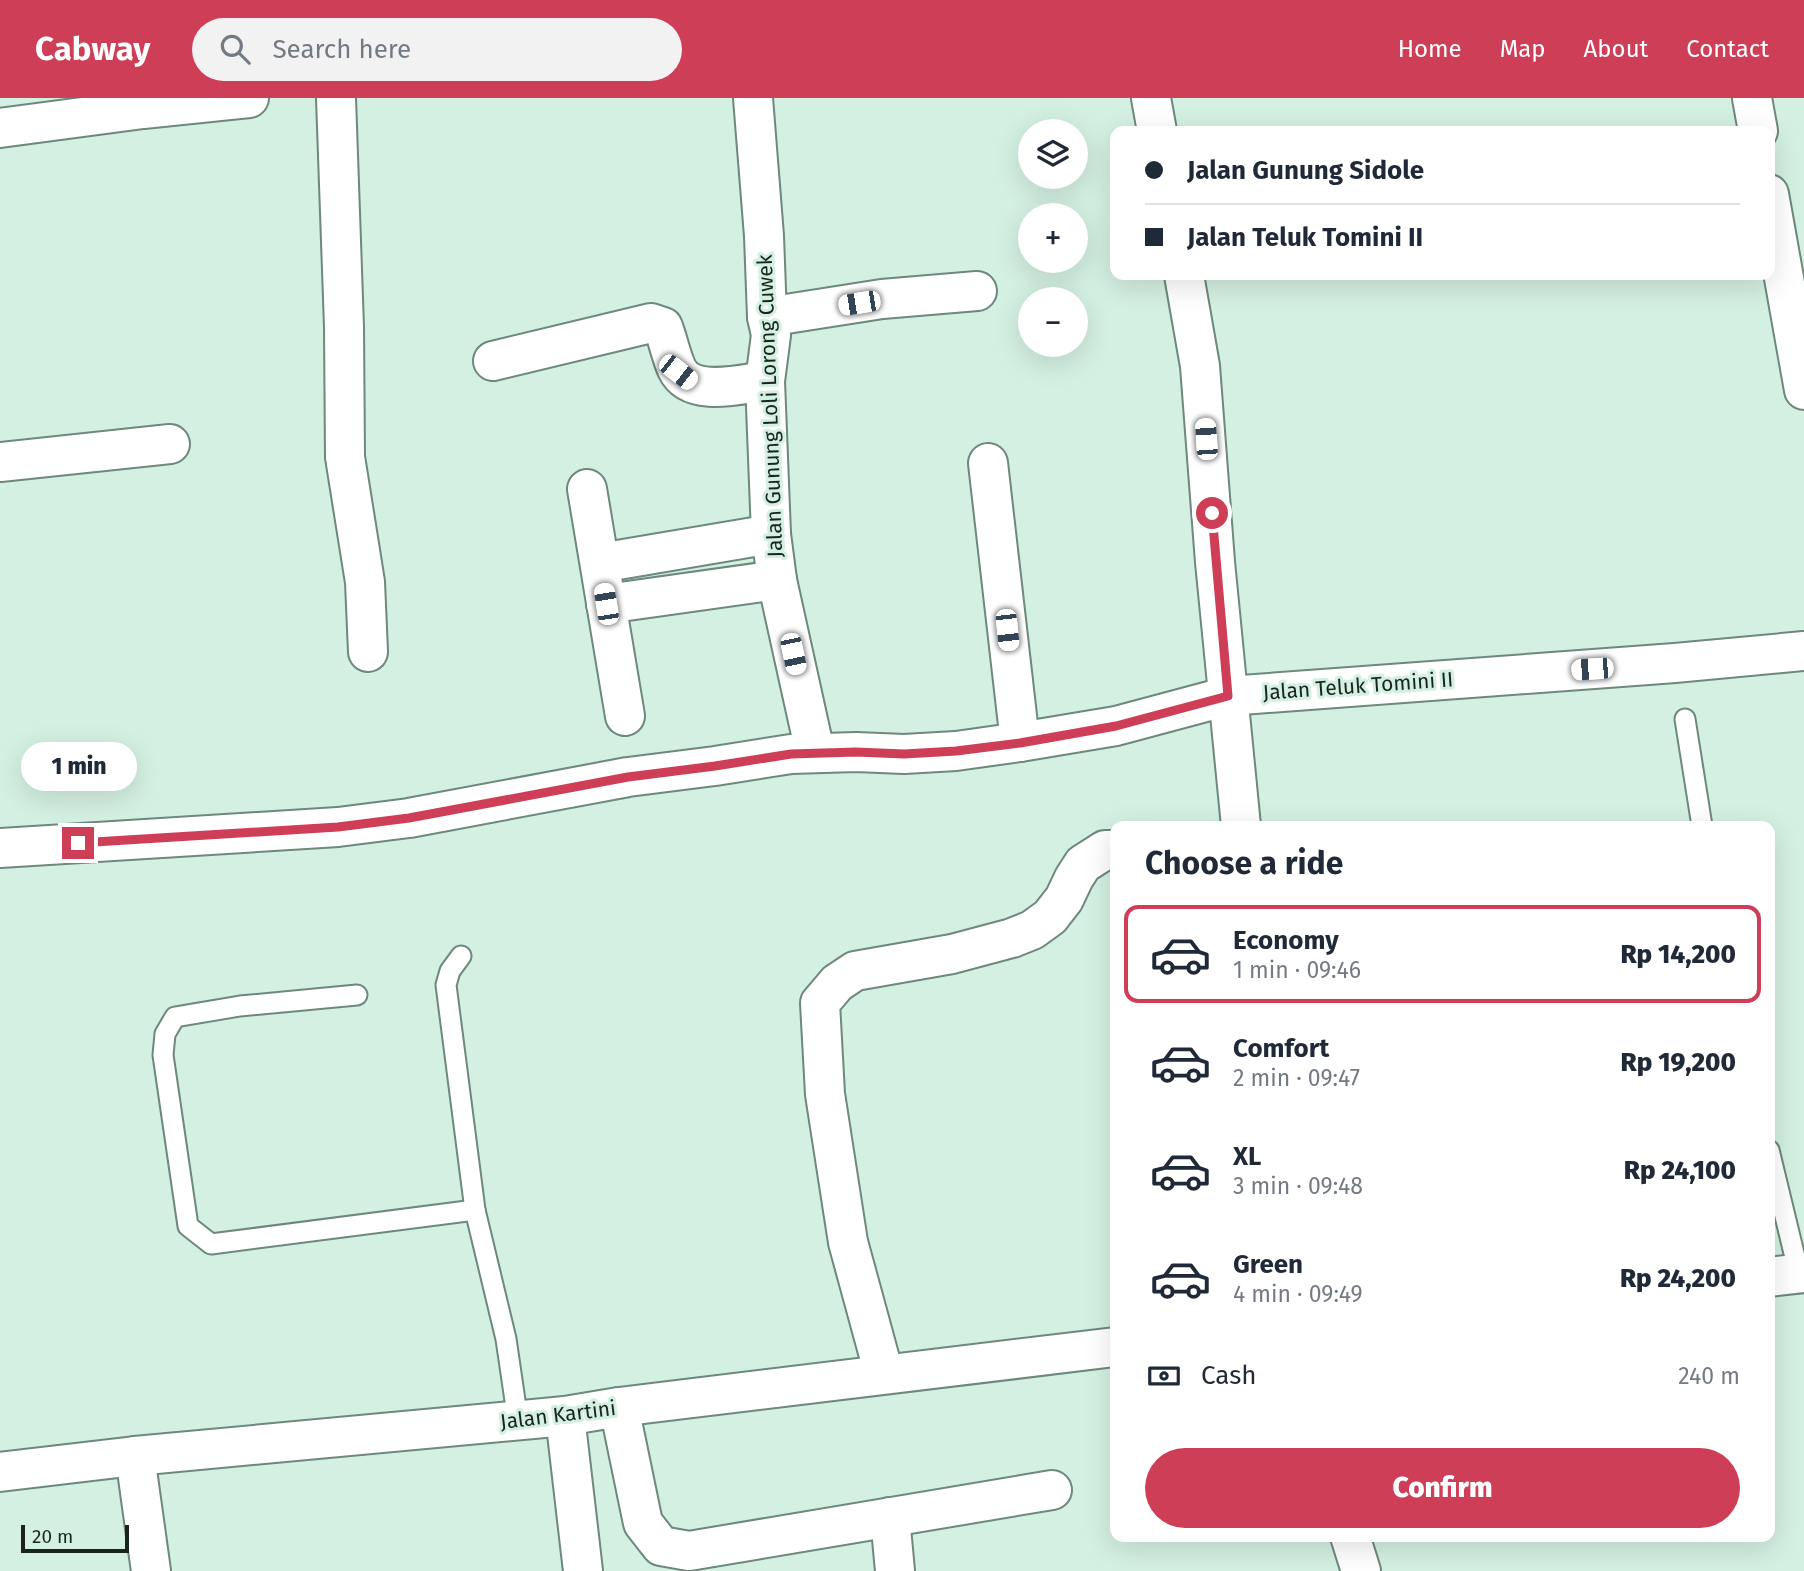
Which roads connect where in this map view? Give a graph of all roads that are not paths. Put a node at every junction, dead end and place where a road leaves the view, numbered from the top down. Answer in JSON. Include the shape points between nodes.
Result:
{"nodes":[{"id":1,"x":249,"y":98,"type":"edge"},
{"id":2,"x":336,"y":98,"type":"edge"},
{"id":3,"x":753,"y":98,"type":"edge"},
{"id":4,"x":1150,"y":98,"type":"edge"},
{"id":5,"x":1752,"y":98,"type":"edge"},
{"id":6,"x":1156,"y":126,"type":"edge"},
{"id":7,"x":1757,"y":126,"type":"edge"},
{"id":8,"x":0,"y":128,"type":"edge"},
{"id":9,"x":1775,"y":211,"type":"edge"},
{"id":10,"x":1783,"y":234,"type":"edge"},
{"id":11,"x":1185,"y":280,"type":"edge"},
{"id":12,"x":977,"y":290,"type":"dead end"},
{"id":13,"x":767,"y":317,"type":"junction"},
{"id":14,"x":493,"y":362,"type":"dead end"},
{"id":15,"x":765,"y":382,"type":"junction"},
{"id":16,"x":1804,"y":390,"type":"edge"},
{"id":17,"x":170,"y":444,"type":"dead end"},
{"id":18,"x":0,"y":462,"type":"edge"},
{"id":19,"x":988,"y":463,"type":"dead end"},
{"id":20,"x":587,"y":489,"type":"dead end"},
{"id":21,"x":771,"y":534,"type":"junction"},
{"id":22,"x":600,"y":563,"type":"junction"},
{"id":23,"x":777,"y":580,"type":"junction"},
{"id":24,"x":606,"y":604,"type":"junction"},
{"id":25,"x":1804,"y":651,"type":"edge"},
{"id":26,"x":368,"y":652,"type":"dead end"},
{"id":27,"x":1228,"y":696,"type":"junction"},
{"id":28,"x":625,"y":716,"type":"dead end"},
{"id":29,"x":1685,"y":719,"type":"dead end"},
{"id":30,"x":1020,"y":743,"type":"junction"},
{"id":31,"x":815,"y":752,"type":"junction"},
{"id":32,"x":1240,"y":821,"type":"edge"},
{"id":33,"x":1701,"y":821,"type":"edge"},
{"id":34,"x":0,"y":848,"type":"edge"},
{"id":35,"x":1110,"y":850,"type":"edge"},
{"id":36,"x":461,"y":956,"type":"dead end"},
{"id":37,"x":356,"y":995,"type":"dead end"},
{"id":38,"x":1775,"y":1184,"type":"edge"},
{"id":39,"x":475,"y":1210,"type":"junction"},
{"id":40,"x":1791,"y":1275,"type":"edge"},
{"id":41,"x":1110,"y":1348,"type":"edge"},
{"id":42,"x":884,"y":1374,"type":"junction"},
{"id":43,"x":619,"y":1407,"type":"junction"},
{"id":44,"x":565,"y":1416,"type":"junction"},
{"id":45,"x":518,"y":1421,"type":"junction"},
{"id":46,"x":135,"y":1457,"type":"junction"},
{"id":47,"x":0,"y":1472,"type":"edge"},
{"id":48,"x":1052,"y":1490,"type":"dead end"},
{"id":49,"x":890,"y":1517,"type":"junction"},
{"id":50,"x":1352,"y":1542,"type":"edge"},
{"id":51,"x":152,"y":1571,"type":"edge"},
{"id":52,"x":583,"y":1571,"type":"edge"},
{"id":53,"x":895,"y":1571,"type":"edge"},
{"id":54,"x":1361,"y":1571,"type":"edge"}],
"edges":[{"from":1,"to":8,"type":"street"},
{"from":2,"to":26,"type":"street","via":[[345,457],[365,582]]},
{"from":3,"to":13,"type":"street","name":"Jalan Gunung Loli Lorong Cuwek"},
{"from":4,"to":6,"type":"street"},
{"from":5,"to":7,"type":"street"},
{"from":9,"to":10,"type":"street"},
{"from":10,"to":16,"type":"street"},
{"from":11,"to":27,"type":"street","via":[[1200,366]]},
{"from":12,"to":13,"type":"street"},
{"from":13,"to":15,"type":"street","name":"Jalan Gunung Loli Lorong Cuwek","via":[[771,335]]},
{"from":14,"to":15,"type":"street","via":[[651,323],[663,327],[678,372],[692,383],[707,388]]},
{"from":15,"to":21,"type":"street","name":"Jalan Gunung Loli Lorong Cuwek"},
{"from":17,"to":18,"type":"street"},
{"from":19,"to":30,"type":"street"},
{"from":20,"to":22,"type":"street"},
{"from":21,"to":22,"type":"street"},
{"from":21,"to":23,"type":"street","name":"Jalan Gunung Loli Lorong Cuwek"},
{"from":22,"to":24,"type":"street"},
{"from":23,"to":24,"type":"street"},
{"from":23,"to":31,"type":"street","name":"Jalan Gunung Loli Lorong Cuwek"},
{"from":24,"to":28,"type":"street"},
{"from":25,"to":27,"type":"street","name":"Jalan Teluk Tomini II"},
{"from":27,"to":30,"type":"street","name":"Jalan Teluk Tomini II","via":[[1116,726]]},
{"from":27,"to":32,"type":"street"},
{"from":29,"to":33,"type":"lane"},
{"from":30,"to":31,"type":"street","name":"Jalan Teluk Tomini II","via":[[904,754]]},
{"from":31,"to":34,"type":"street","name":"Jalan Teluk Tomini II","via":[[628,777],[338,827]]},
{"from":35,"to":42,"type":"street","via":[[1083,864],[1051,917],[1032,930],[952,954],[855,971],[820,1003],[825,1094],[848,1242]]},
{"from":36,"to":39,"type":"lane","via":[[446,985]]},
{"from":37,"to":39,"type":"lane","via":[[175,1017],[165,1034],[163,1055],[188,1227],[211,1244]]},
{"from":38,"to":40,"type":"lane"},
{"from":39,"to":45,"type":"lane","via":[[506,1339]]},
{"from":41,"to":42,"type":"street","name":"Jalan Kartini"},
{"from":42,"to":43,"type":"street","name":"Jalan Kartini"},
{"from":43,"to":44,"type":"street","name":"Jalan Kartini"},
{"from":43,"to":49,"type":"street","via":[[643,1523],[661,1546],[690,1550]]},
{"from":44,"to":45,"type":"street","name":"Jalan Kartini"},
{"from":44,"to":52,"type":"street"},
{"from":45,"to":46,"type":"street","name":"Jalan Kartini"},
{"from":46,"to":47,"type":"street","name":"Jalan Kartini"},
{"from":46,"to":51,"type":"street"},
{"from":48,"to":49,"type":"street"},
{"from":49,"to":53,"type":"street"},
{"from":50,"to":54,"type":"street"}]}
